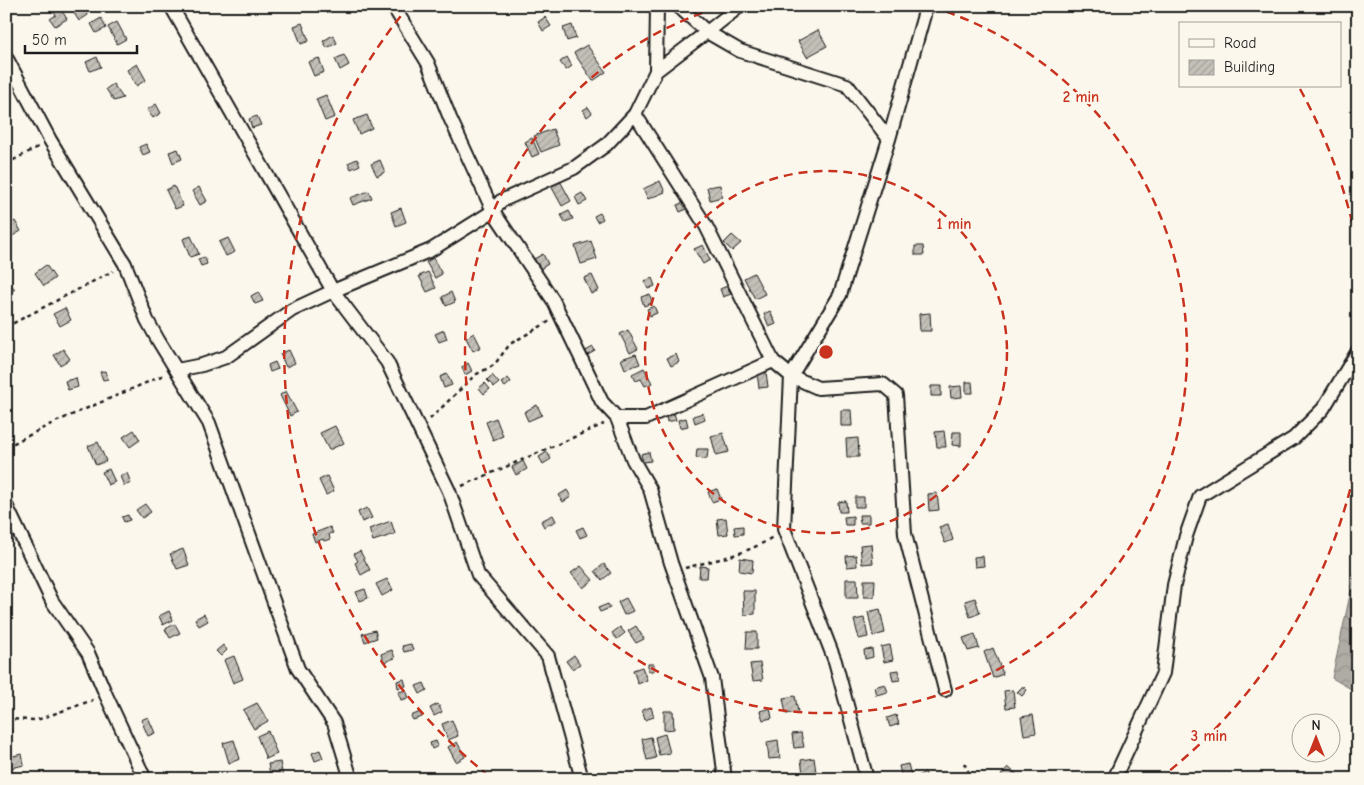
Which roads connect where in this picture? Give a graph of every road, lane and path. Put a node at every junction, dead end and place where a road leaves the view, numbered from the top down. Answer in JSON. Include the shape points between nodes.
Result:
{"nodes":[{"id":1,"x":171,"y":6,"type":"edge"},
{"id":2,"x":393,"y":6,"type":"edge"},
{"id":3,"x":657,"y":6,"type":"edge"},
{"id":4,"x":678,"y":6,"type":"edge"},
{"id":5,"x":740,"y":6,"type":"edge"},
{"id":6,"x":925,"y":6,"type":"edge"},
{"id":7,"x":707,"y":32,"type":"junction"},
{"id":8,"x":6,"y":57,"type":"edge"},
{"id":9,"x":656,"y":71,"type":"junction"},
{"id":10,"x":635,"y":114,"type":"junction"},
{"id":11,"x":889,"y":139,"type":"junction"},
{"id":12,"x":50,"y":140,"type":"junction"},
{"id":13,"x":6,"y":164,"type":"edge"},
{"id":14,"x":493,"y":211,"type":"junction"},
{"id":15,"x":125,"y":264,"type":"junction"},
{"id":16,"x":333,"y":291,"type":"junction"},
{"id":17,"x":560,"y":315,"type":"junction"},
{"id":18,"x":6,"y":327,"type":"edge"},
{"id":19,"x":1358,"y":351,"type":"edge"},
{"id":20,"x":773,"y":361,"type":"junction"},
{"id":21,"x":177,"y":370,"type":"junction"},
{"id":22,"x":791,"y":376,"type":"junction"},
{"id":23,"x":617,"y":418,"type":"junction"},
{"id":24,"x":418,"y":427,"type":"junction"},
{"id":25,"x":6,"y":447,"type":"edge"},
{"id":26,"x":449,"y":491,"type":"junction"},
{"id":27,"x":6,"y":505,"type":"edge"},
{"id":28,"x":784,"y":529,"type":"junction"},
{"id":29,"x":674,"y":571,"type":"junction"},
{"id":30,"x":944,"y":690,"type":"dead end"},
{"id":31,"x":106,"y":695,"type":"junction"},
{"id":32,"x":6,"y":719,"type":"edge"},
{"id":33,"x":964,"y":763,"type":"dead end"},
{"id":34,"x":145,"y":779,"type":"edge"},
{"id":35,"x":351,"y":779,"type":"edge"},
{"id":36,"x":582,"y":779,"type":"edge"},
{"id":37,"x":725,"y":779,"type":"edge"},
{"id":38,"x":867,"y":779,"type":"edge"},
{"id":39,"x":972,"y":779,"type":"edge"},
{"id":40,"x":1114,"y":779,"type":"edge"}],
"edges":[{"from":1,"to":16,"type":"street"},
{"from":2,"to":14,"type":"street","via":[[428,63]]},
{"from":3,"to":9,"type":"street"},
{"from":4,"to":7,"type":"street"},
{"from":5,"to":7,"type":"street"},
{"from":6,"to":11,"type":"street"},
{"from":7,"to":9,"type":"street"},
{"from":7,"to":11,"type":"street","via":[[740,51],[847,85]]},
{"from":8,"to":12,"type":"street"},
{"from":9,"to":10,"type":"street"},
{"from":10,"to":14,"type":"street","via":[[606,145],[574,168],[501,201]]},
{"from":10,"to":20,"type":"street","via":[[706,226]]},
{"from":11,"to":22,"type":"street","via":[[840,295]]},
{"from":12,"to":13,"type":"path"},
{"from":12,"to":15,"type":"street"},
{"from":14,"to":16,"type":"street","via":[[431,250]]},
{"from":14,"to":17,"type":"street"},
{"from":15,"to":18,"type":"path"},
{"from":15,"to":21,"type":"street","via":[[147,320]]},
{"from":16,"to":21,"type":"street","via":[[292,310],[226,357]]},
{"from":16,"to":24,"type":"street","via":[[387,362]]},
{"from":17,"to":23,"type":"street","via":[[602,402]]},
{"from":17,"to":24,"type":"path","via":[[510,344],[494,365],[475,375]]},
{"from":19,"to":40,"type":"street","via":[[1323,409],[1294,438],[1200,496],[1174,585],[1162,673]]},
{"from":20,"to":22,"type":"street"},
{"from":20,"to":23,"type":"street","via":[[646,418]]},
{"from":21,"to":25,"type":"path","via":[[53,423]]},
{"from":21,"to":35,"type":"street","via":[[209,423],[298,669],[334,723]]},
{"from":22,"to":28,"type":"street"},
{"from":22,"to":30,"type":"street","via":[[818,388],[883,384],[896,395],[905,534]]},
{"from":23,"to":26,"type":"path"},
{"from":23,"to":29,"type":"street","via":[[633,460],[650,489]]},
{"from":24,"to":26,"type":"street"},
{"from":26,"to":36,"type":"street","via":[[478,575],[548,656]]},
{"from":27,"to":31,"type":"street","via":[[52,601],[88,653]]},
{"from":28,"to":29,"type":"path","via":[[767,541],[734,554]]},
{"from":28,"to":38,"type":"street","via":[[835,661]]},
{"from":29,"to":37,"type":"street","via":[[712,678]]},
{"from":31,"to":32,"type":"path","via":[[37,720]]},
{"from":31,"to":34,"type":"street"},
{"from":33,"to":39,"type":"path"}]}
